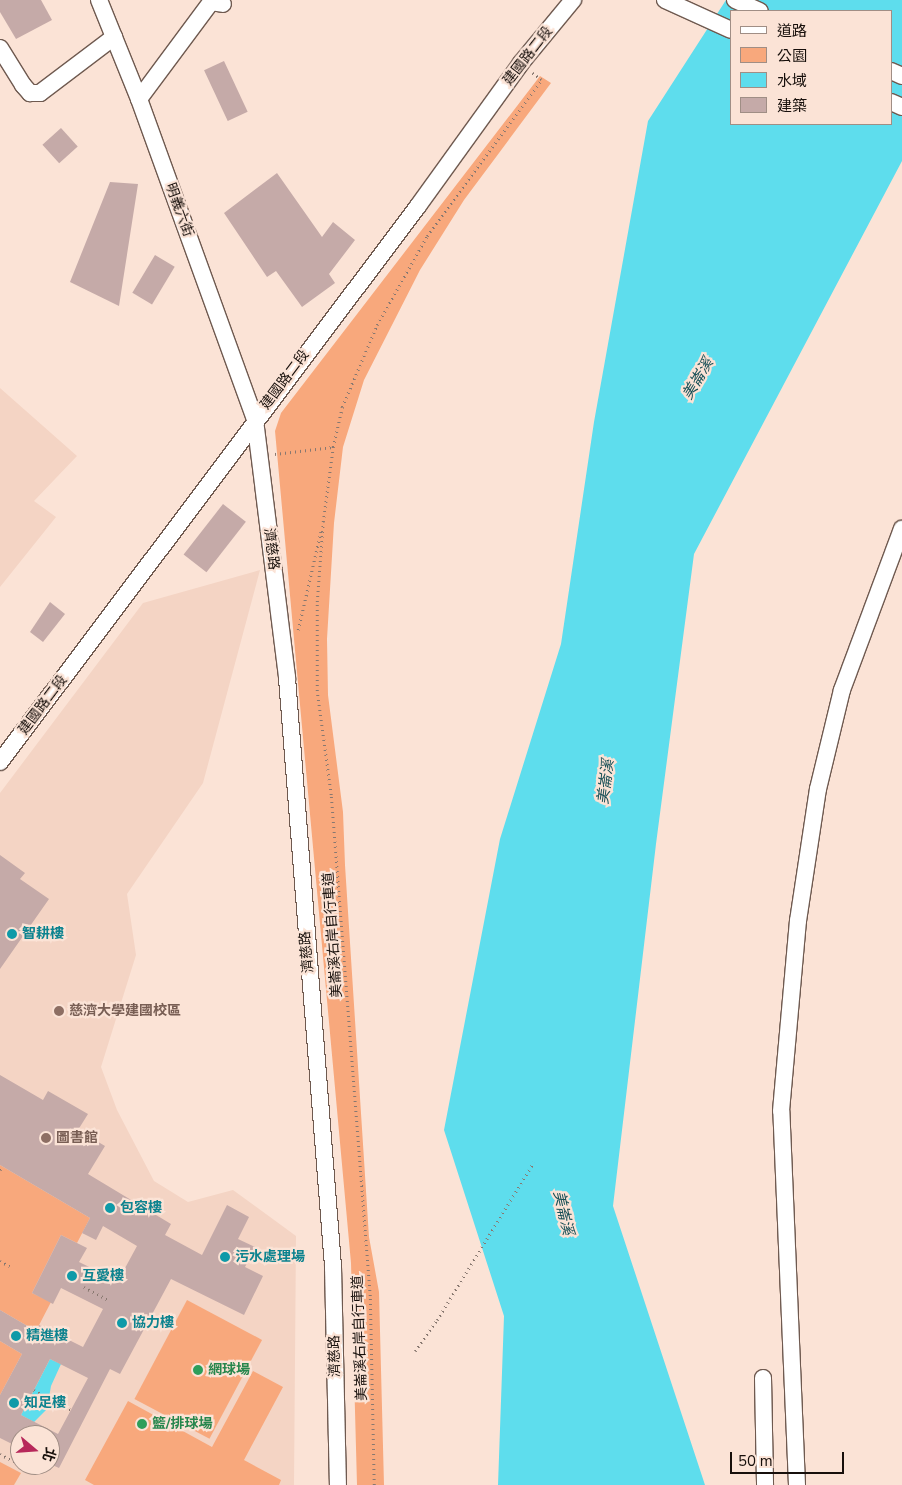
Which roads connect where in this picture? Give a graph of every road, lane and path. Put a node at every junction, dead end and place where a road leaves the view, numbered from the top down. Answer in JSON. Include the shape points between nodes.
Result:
{"nodes":[{"id":1,"x":99,"y":0,"type":"edge"},
{"id":2,"x":574,"y":0,"type":"edge"},
{"id":3,"x":665,"y":0,"type":"edge"},
{"id":4,"x":735,"y":0,"type":"edge"},
{"id":5,"x":223,"y":4,"type":"dead end"},
{"id":6,"x":758,"y":10,"type":"edge"},
{"id":7,"x":730,"y":30,"type":"edge"},
{"id":8,"x":114,"y":37,"type":"junction"},
{"id":9,"x":0,"y":48,"type":"edge"},
{"id":10,"x":521,"y":63,"type":"junction"},
{"id":11,"x":139,"y":99,"type":"junction"},
{"id":12,"x":255,"y":420,"type":"junction"},
{"id":13,"x":332,"y":446,"type":"junction"},
{"id":14,"x":259,"y":456,"type":"junction"},
{"id":15,"x":323,"y":522,"type":"junction"},
{"id":16,"x":902,"y":529,"type":"edge"},
{"id":17,"x":283,"y":647,"type":"junction"},
{"id":18,"x":0,"y":762,"type":"edge"},
{"id":19,"x":534,"y":1162,"type":"dead end"},
{"id":20,"x":2,"y":1166,"type":"dead end"},
{"id":21,"x":0,"y":1170,"type":"edge"},
{"id":22,"x":0,"y":1261,"type":"edge"},
{"id":23,"x":10,"y":1266,"type":"dead end"},
{"id":24,"x":84,"y":1286,"type":"dead end"},
{"id":25,"x":108,"y":1300,"type":"dead end"},
{"id":26,"x":415,"y":1351,"type":"dead end"},
{"id":27,"x":763,"y":1378,"type":"dead end"},
{"id":28,"x":34,"y":1390,"type":"dead end"},
{"id":29,"x":71,"y":1410,"type":"dead end"},
{"id":30,"x":338,"y":1485,"type":"edge"},
{"id":31,"x":374,"y":1485,"type":"edge"},
{"id":32,"x":765,"y":1485,"type":"edge"},
{"id":33,"x":796,"y":1485,"type":"edge"}],
"edges":[{"from":1,"to":8,"type":"street","name":"明義六街"},
{"from":2,"to":10,"type":"street","name":"建國路二段"},
{"from":3,"to":7,"type":"street"},
{"from":4,"to":6,"type":"street"},
{"from":5,"to":11,"type":"street","via":[[211,2]]},
{"from":8,"to":9,"type":"street","via":[[40,93],[30,93]]},
{"from":8,"to":11,"type":"street","name":"明義六街"},
{"from":10,"to":12,"type":"street","name":"建國路二段","via":[[418,206]]},
{"from":10,"to":13,"type":"path","via":[[541,80],[427,236],[377,325],[342,407]]},
{"from":11,"to":12,"type":"street","name":"明義六街"},
{"from":12,"to":14,"type":"street","name":"濟慈路"},
{"from":12,"to":18,"type":"street","name":"建國路二段"},
{"from":13,"to":14,"type":"path"},
{"from":13,"to":15,"type":"path"},
{"from":14,"to":17,"type":"street","name":"濟慈路"},
{"from":15,"to":17,"type":"path","via":[[294,646]]},
{"from":15,"to":31,"type":"path","name":"美崙溪右岸自行車道","via":[[317,602],[317,691],[332,795],[370,1296]]},
{"from":16,"to":33,"type":"street","via":[[842,690],[818,788],[798,921],[781,1111]]},
{"from":17,"to":30,"type":"street","name":"濟慈路","via":[[333,1267]]},
{"from":19,"to":26,"type":"path"},
{"from":20,"to":21,"type":"path"},
{"from":22,"to":23,"type":"path"},
{"from":24,"to":25,"type":"path"},
{"from":27,"to":32,"type":"street"},
{"from":28,"to":29,"type":"path"}]}
